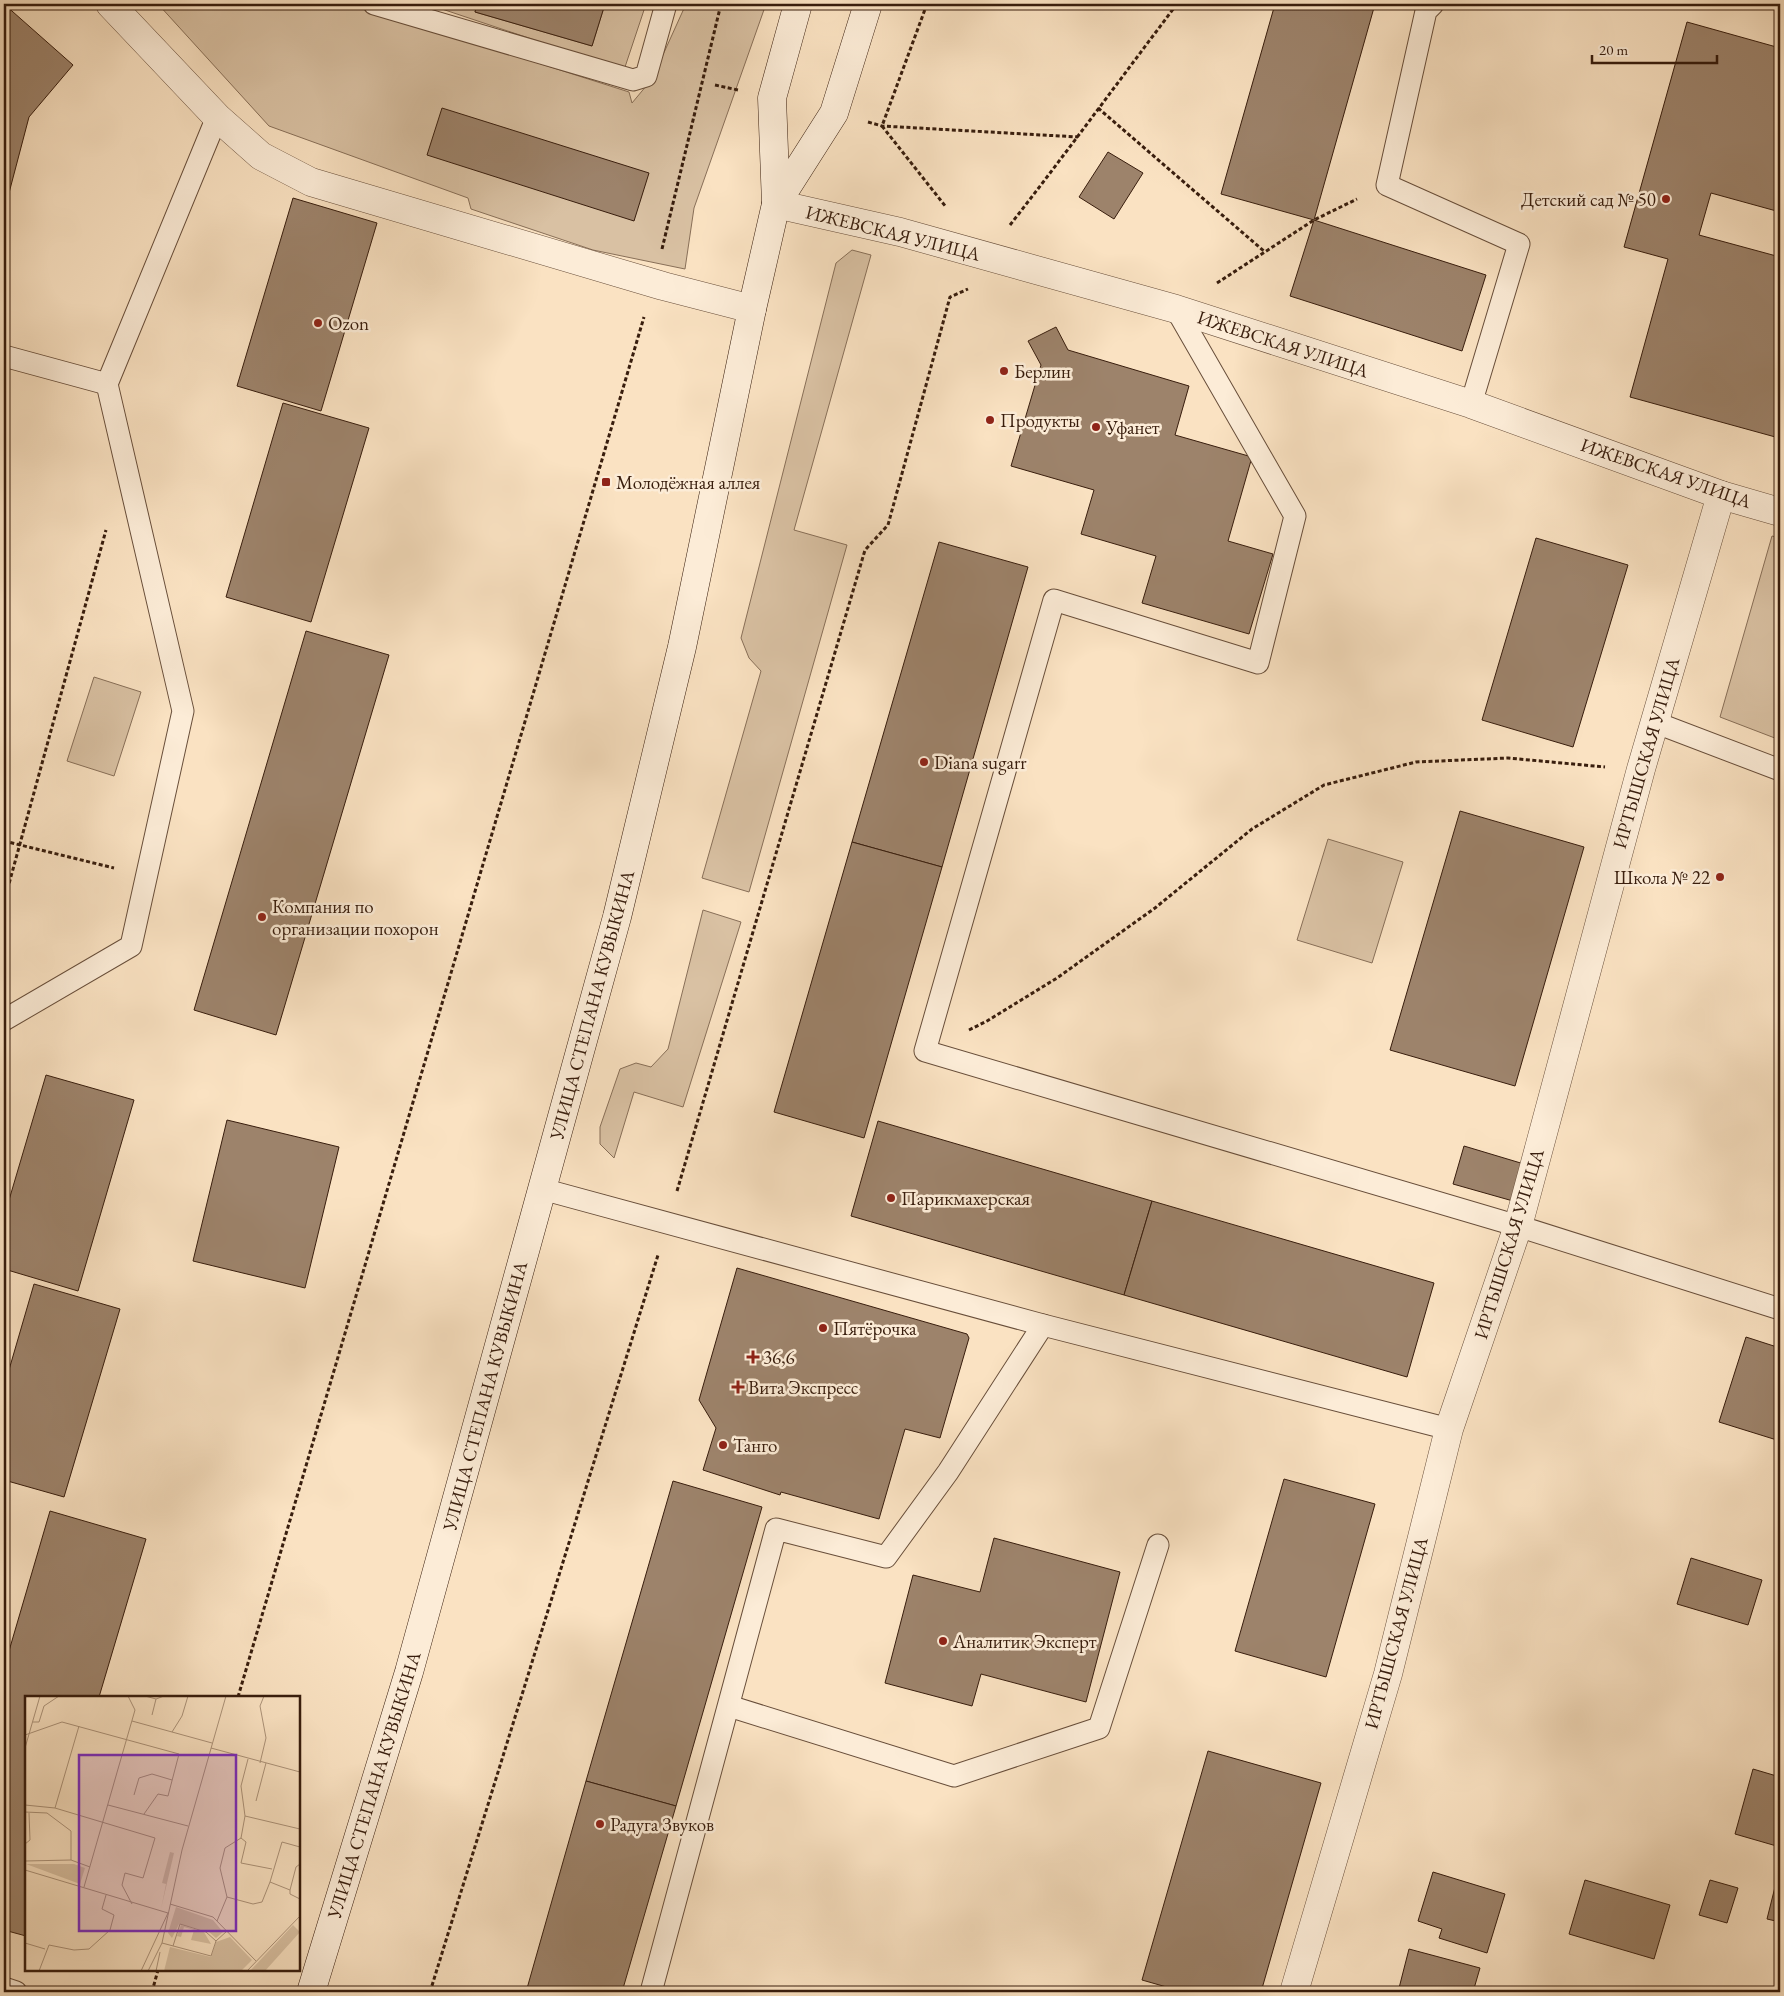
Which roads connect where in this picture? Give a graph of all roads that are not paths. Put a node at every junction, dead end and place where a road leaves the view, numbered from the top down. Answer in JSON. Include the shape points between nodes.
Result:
{"nodes":[{"id":1,"x":110,"y":4,"type":"edge"},
{"id":2,"x":374,"y":4,"type":"edge"},
{"id":3,"x":666,"y":4,"type":"edge"},
{"id":4,"x":798,"y":4,"type":"edge"},
{"id":5,"x":868,"y":4,"type":"edge"},
{"id":6,"x":1433,"y":4,"type":"edge"},
{"id":7,"x":217,"y":116,"type":"junction"},
{"id":8,"x":776,"y":204,"type":"junction"},
{"id":9,"x":752,"y":309,"type":"junction"},
{"id":10,"x":1176,"y":310,"type":"junction"},
{"id":11,"x":4,"y":356,"type":"edge"},
{"id":12,"x":107,"y":384,"type":"junction"},
{"id":13,"x":1471,"y":404,"type":"junction"},
{"id":14,"x":1721,"y":495,"type":"junction"},
{"id":15,"x":1780,"y":512,"type":"edge"},
{"id":16,"x":1654,"y":722,"type":"junction"},
{"id":17,"x":1780,"y":770,"type":"edge"},
{"id":18,"x":4,"y":1020,"type":"edge"},
{"id":19,"x":542,"y":1189,"type":"junction"},
{"id":20,"x":1518,"y":1226,"type":"junction"},
{"id":21,"x":1780,"y":1309,"type":"edge"},
{"id":22,"x":1043,"y":1325,"type":"junction"},
{"id":23,"x":1449,"y":1429,"type":"junction"},
{"id":24,"x":1158,"y":1545,"type":"dead end"},
{"id":25,"x":729,"y":1706,"type":"junction"},
{"id":26,"x":4,"y":1988,"type":"edge"},
{"id":27,"x":16,"y":1992,"type":"edge"},
{"id":28,"x":311,"y":1992,"type":"edge"},
{"id":29,"x":651,"y":1992,"type":"edge"},
{"id":30,"x":1294,"y":1992,"type":"edge"}],
"edges":[{"from":1,"to":7,"type":"street"},
{"from":2,"to":3,"type":"lane","via":[[632,80],[646,76]]},
{"from":4,"to":8,"type":"street","name":"УЛИЦА СТЕПАНА КУВЫКИНА","via":[[772,98]]},
{"from":5,"to":8,"type":"street","via":[[834,113]]},
{"from":6,"to":13,"type":"lane","via":[[1426,11],[1387,185],[1519,244]]},
{"from":7,"to":9,"type":"street","via":[[261,156],[311,182]]},
{"from":7,"to":12,"type":"lane"},
{"from":8,"to":9,"type":"street","name":"УЛИЦА СТЕПАНА КУВЫКИНА"},
{"from":8,"to":10,"type":"street","name":"ИЖЕВСКАЯ УЛИЦА","via":[[900,232]]},
{"from":9,"to":19,"type":"street","name":"УЛИЦА СТЕПАНА КУВЫКИНА","via":[[682,647],[617,917]]},
{"from":10,"to":13,"type":"street","name":"ИЖЕВСКАЯ УЛИЦА"},
{"from":10,"to":20,"type":"lane","via":[[1295,516],[1258,663],[1054,600],[925,1051]]},
{"from":11,"to":12,"type":"lane"},
{"from":12,"to":18,"type":"lane","via":[[183,710],[131,946]]},
{"from":13,"to":14,"type":"street","name":"ИЖЕВСКАЯ УЛИЦА"},
{"from":14,"to":15,"type":"street","name":"ИЖЕВСКАЯ УЛИЦА"},
{"from":14,"to":16,"type":"street","name":"ИРТЫШСКАЯ УЛИЦА"},
{"from":16,"to":17,"type":"lane"},
{"from":16,"to":20,"type":"street","name":"ИРТЫШСКАЯ УЛИЦА"},
{"from":19,"to":22,"type":"lane"},
{"from":19,"to":28,"type":"street","name":"УЛИЦА СТЕПАНА КУВЫКИНА","via":[[409,1672]]},
{"from":20,"to":21,"type":"lane"},
{"from":20,"to":23,"type":"street","name":"ИРТЫШСКАЯ УЛИЦА"},
{"from":22,"to":23,"type":"lane"},
{"from":22,"to":25,"type":"lane","via":[[948,1472],[886,1557],[776,1529]]},
{"from":23,"to":30,"type":"street","name":"ИРТЫШСКАЯ УЛИЦА","via":[[1388,1674]]},
{"from":24,"to":25,"type":"lane","via":[[1100,1728],[954,1776]]},
{"from":25,"to":29,"type":"lane"},
{"from":26,"to":27,"type":"lane"}]}
